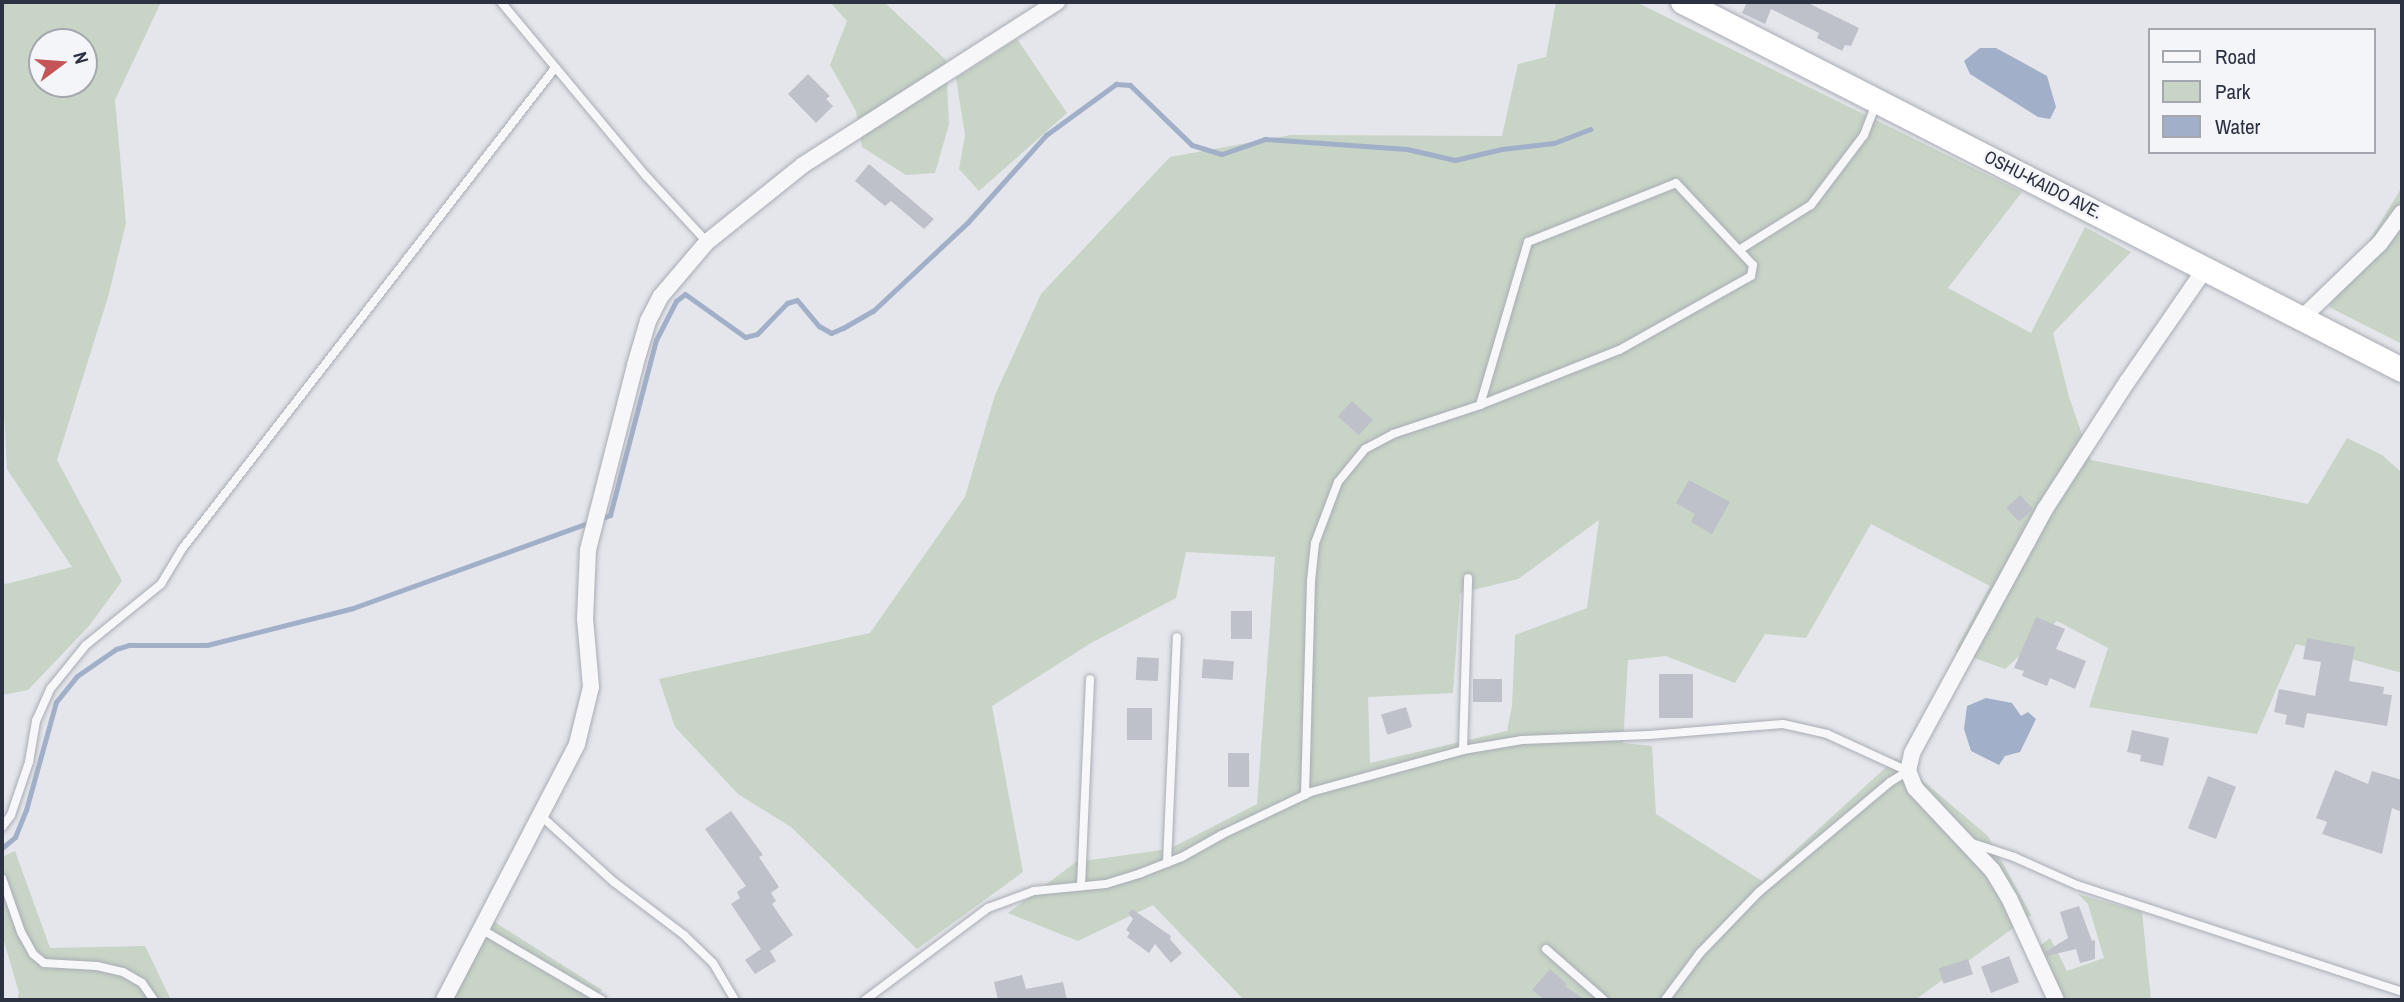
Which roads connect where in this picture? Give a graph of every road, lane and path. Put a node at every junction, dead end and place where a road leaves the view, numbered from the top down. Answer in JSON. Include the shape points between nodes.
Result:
{"nodes":[{"id":1,"x":501,"y":2,"type":"edge"},
{"id":2,"x":1057,"y":2,"type":"edge"},
{"id":3,"x":1683,"y":2,"type":"edge"},
{"id":4,"x":555,"y":68,"type":"junction"},
{"id":5,"x":1878,"y":100,"type":"junction"},
{"id":6,"x":2402,"y":214,"type":"edge"},
{"id":7,"x":707,"y":242,"type":"junction"},
{"id":8,"x":1740,"y":250,"type":"junction"},
{"id":9,"x":2206,"y":269,"type":"junction"},
{"id":10,"x":2302,"y":318,"type":"junction"},
{"id":11,"x":2402,"y":370,"type":"edge"},
{"id":12,"x":1480,"y":405,"type":"junction"},
{"id":13,"x":1468,"y":578,"type":"dead end"},
{"id":14,"x":1177,"y":637,"type":"dead end"},
{"id":15,"x":1090,"y":679,"type":"dead end"},
{"id":16,"x":1463,"y":750,"type":"junction"},
{"id":17,"x":1908,"y":771,"type":"junction"},
{"id":18,"x":1306,"y":795,"type":"junction"},
{"id":19,"x":540,"y":815,"type":"junction"},
{"id":20,"x":2,"y":827,"type":"edge"},
{"id":21,"x":1969,"y":842,"type":"junction"},
{"id":22,"x":1167,"y":863,"type":"junction"},
{"id":23,"x":2,"y":878,"type":"edge"},
{"id":24,"x":1080,"y":886,"type":"junction"},
{"id":25,"x":480,"y":928,"type":"junction"},
{"id":26,"x":1546,"y":950,"type":"dead end"},
{"id":27,"x":2402,"y":992,"type":"edge"},
{"id":28,"x":154,"y":1000,"type":"edge"},
{"id":29,"x":444,"y":1000,"type":"edge"},
{"id":30,"x":602,"y":1000,"type":"edge"},
{"id":31,"x":735,"y":1000,"type":"edge"},
{"id":32,"x":865,"y":1000,"type":"edge"},
{"id":33,"x":1604,"y":1000,"type":"edge"},
{"id":34,"x":1665,"y":1000,"type":"edge"},
{"id":35,"x":2056,"y":1000,"type":"edge"}],
"edges":[{"from":1,"to":4,"type":"lane"},
{"from":2,"to":7,"type":"street","via":[[803,165]]},
{"from":3,"to":5,"type":"highway","name":"OSHU-KAIDO AVE."},
{"from":4,"to":7,"type":"lane"},
{"from":4,"to":20,"type":"lane","via":[[182,549],[161,584],[86,645],[51,688],[36,721],[29,762],[14,805]]},
{"from":5,"to":8,"type":"lane","via":[[1864,135],[1811,205]]},
{"from":5,"to":9,"type":"highway","name":"OSHU-KAIDO AVE."},
{"from":6,"to":10,"type":"street","via":[[2380,243]]},
{"from":7,"to":19,"type":"street","via":[[661,296],[635,365],[588,550],[585,619],[591,687],[577,744]]},
{"from":8,"to":12,"type":"lane","via":[[1753,265],[1751,276],[1619,350]]},
{"from":8,"to":12,"type":"lane","via":[[1675,183],[1528,242]]},
{"from":9,"to":10,"type":"highway","name":"OSHU-KAIDO AVE."},
{"from":9,"to":17,"type":"street","via":[[2045,509],[1912,753]]},
{"from":10,"to":11,"type":"highway","name":"OSHU-KAIDO AVE."},
{"from":12,"to":18,"type":"lane","via":[[1393,434],[1365,449],[1338,482],[1315,543],[1311,582]]},
{"from":13,"to":16,"type":"lane"},
{"from":14,"to":22,"type":"lane"},
{"from":15,"to":24,"type":"lane"},
{"from":16,"to":17,"type":"lane","via":[[1522,740],[1783,724],[1827,734]]},
{"from":16,"to":18,"type":"lane"},
{"from":17,"to":21,"type":"street","via":[[1915,788]]},
{"from":17,"to":34,"type":"lane","via":[[1759,892],[1700,953]]},
{"from":18,"to":22,"type":"lane"},
{"from":19,"to":25,"type":"street"},
{"from":19,"to":31,"type":"lane","via":[[713,963]]},
{"from":21,"to":27,"type":"lane","via":[[2077,885]]},
{"from":21,"to":35,"type":"street","via":[[2009,898]]},
{"from":22,"to":24,"type":"lane","via":[[1106,884]]},
{"from":23,"to":28,"type":"lane","via":[[21,932],[44,963],[123,972],[142,983]]},
{"from":24,"to":32,"type":"lane","via":[[1034,891],[988,908]]},
{"from":25,"to":29,"type":"street"},
{"from":25,"to":30,"type":"lane"},
{"from":26,"to":33,"type":"lane"}]}
